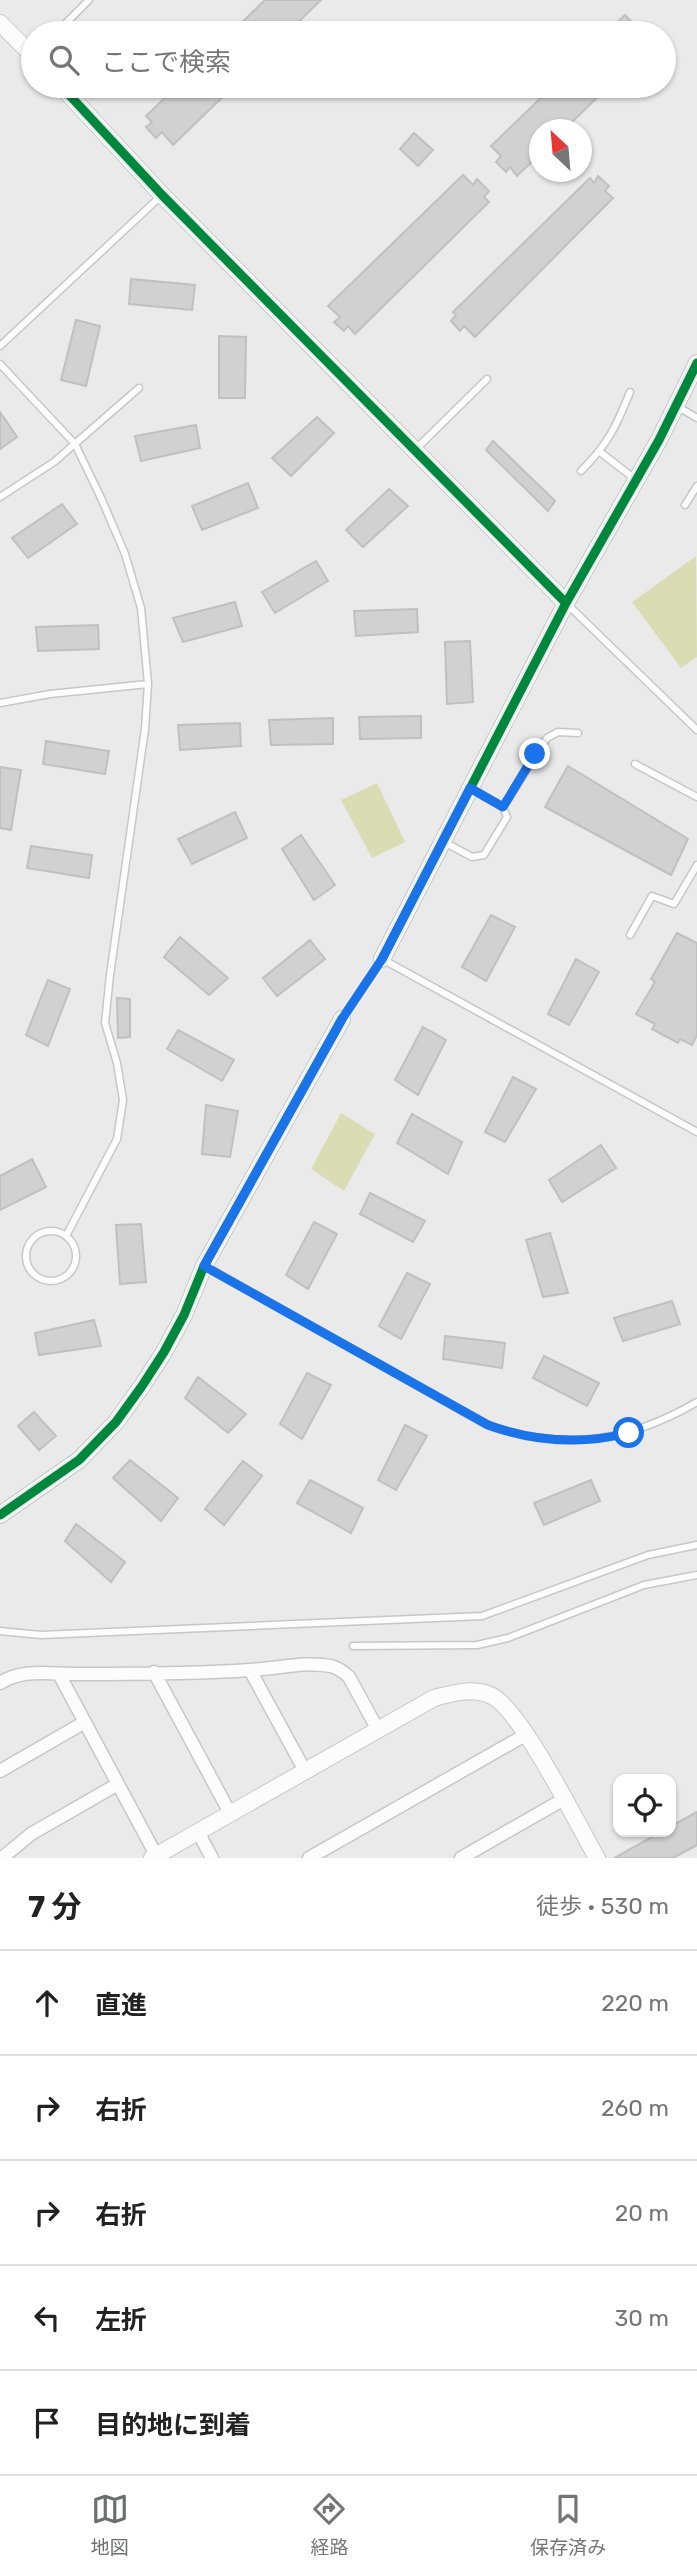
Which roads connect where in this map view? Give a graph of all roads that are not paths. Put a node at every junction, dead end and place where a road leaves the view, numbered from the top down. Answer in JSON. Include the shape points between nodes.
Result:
{"nodes":[{"id":1,"x":89,"y":0,"type":"edge"},
{"id":2,"x":68,"y":21,"type":"edge"},
{"id":3,"x":0,"y":23,"type":"edge"},
{"id":4,"x":21,"y":43,"type":"edge"},
{"id":5,"x":76,"y":98,"type":"edge"},
{"id":6,"x":162,"y":195,"type":"junction"},
{"id":7,"x":0,"y":345,"type":"edge"},
{"id":8,"x":697,"y":363,"type":"edge"},
{"id":9,"x":0,"y":364,"type":"edge"},
{"id":10,"x":487,"y":379,"type":"dead end"},
{"id":11,"x":139,"y":388,"type":"dead end"},
{"id":12,"x":630,"y":392,"type":"dead end"},
{"id":13,"x":676,"y":406,"type":"junction"},
{"id":14,"x":697,"y":418,"type":"edge"},
{"id":15,"x":75,"y":444,"type":"junction"},
{"id":16,"x":415,"y":450,"type":"junction"},
{"id":17,"x":600,"y":452,"type":"junction"},
{"id":18,"x":581,"y":471,"type":"dead end"},
{"id":19,"x":636,"y":480,"type":"junction"},
{"id":20,"x":697,"y":486,"type":"edge"},
{"id":21,"x":0,"y":497,"type":"edge"},
{"id":22,"x":685,"y":505,"type":"dead end"},
{"id":23,"x":566,"y":603,"type":"junction"},
{"id":24,"x":148,"y":684,"type":"junction"},
{"id":25,"x":0,"y":704,"type":"edge"},
{"id":26,"x":697,"y":730,"type":"edge"},
{"id":27,"x":578,"y":733,"type":"dead end"},
{"id":28,"x":635,"y":764,"type":"dead end"},
{"id":29,"x":470,"y":788,"type":"junction"},
{"id":30,"x":697,"y":797,"type":"edge"},
{"id":31,"x":503,"y":807,"type":"junction"},
{"id":32,"x":443,"y":842,"type":"junction"},
{"id":33,"x":697,"y":865,"type":"edge"},
{"id":34,"x":630,"y":935,"type":"dead end"},
{"id":35,"x":382,"y":959,"type":"junction"},
{"id":36,"x":342,"y":1019,"type":"joint"},
{"id":37,"x":697,"y":1132,"type":"edge"},
{"id":38,"x":66,"y":1236,"type":"junction"},
{"id":39,"x":204,"y":1266,"type":"junction"},
{"id":40,"x":697,"y":1402,"type":"edge"},
{"id":41,"x":0,"y":1515,"type":"edge"},
{"id":42,"x":697,"y":1545,"type":"edge"},
{"id":43,"x":697,"y":1574,"type":"edge"},
{"id":44,"x":0,"y":1631,"type":"edge"},
{"id":45,"x":353,"y":1646,"type":"dead end"},
{"id":46,"x":250,"y":1670,"type":"junction"},
{"id":47,"x":6,"y":1672,"type":"edge"},
{"id":48,"x":154,"y":1672,"type":"junction"},
{"id":49,"x":59,"y":1674,"type":"junction"},
{"id":50,"x":0,"y":1683,"type":"edge"},
{"id":51,"x":85,"y":1722,"type":"junction"},
{"id":52,"x":378,"y":1730,"type":"junction"},
{"id":53,"x":527,"y":1734,"type":"junction"},
{"id":54,"x":0,"y":1771,"type":"edge"},
{"id":55,"x":305,"y":1771,"type":"junction"},
{"id":56,"x":118,"y":1784,"type":"junction"},
{"id":57,"x":564,"y":1800,"type":"junction"},
{"id":58,"x":230,"y":1813,"type":"junction"},
{"id":59,"x":198,"y":1832,"type":"junction"},
{"id":60,"x":154,"y":1857,"type":"edge"},
{"id":61,"x":2,"y":1858,"type":"edge"},
{"id":62,"x":212,"y":1858,"type":"edge"},
{"id":63,"x":309,"y":1858,"type":"edge"},
{"id":64,"x":461,"y":1858,"type":"edge"},
{"id":65,"x":597,"y":1858,"type":"edge"}],
"edges":[{"from":1,"to":2,"type":"lane"},
{"from":3,"to":4,"type":"street"},
{"from":5,"to":6,"type":"street"},
{"from":6,"to":7,"type":"lane"},
{"from":6,"to":16,"type":"street"},
{"from":8,"to":13,"type":"street"},
{"from":9,"to":15,"type":"lane"},
{"from":10,"to":16,"type":"lane"},
{"from":11,"to":15,"type":"lane"},
{"from":12,"to":17,"type":"lane","via":[[615,431]]},
{"from":13,"to":14,"type":"lane"},
{"from":13,"to":19,"type":"street"},
{"from":15,"to":21,"type":"lane"},
{"from":15,"to":24,"type":"lane","via":[[125,554],[141,608]]},
{"from":16,"to":23,"type":"street"},
{"from":17,"to":18,"type":"lane"},
{"from":17,"to":19,"type":"lane"},
{"from":19,"to":23,"type":"street"},
{"from":20,"to":22,"type":"lane"},
{"from":23,"to":26,"type":"lane"},
{"from":23,"to":29,"type":"street"},
{"from":24,"to":25,"type":"lane"},
{"from":24,"to":38,"type":"lane","via":[[105,1023],[122,1100],[117,1139]]},
{"from":27,"to":31,"type":"lane","via":[[558,732],[547,738]]},
{"from":28,"to":30,"type":"lane"},
{"from":29,"to":31,"type":"lane"},
{"from":29,"to":32,"type":"street"},
{"from":31,"to":32,"type":"lane","via":[[507,817],[484,855],[472,857]]},
{"from":32,"to":35,"type":"street"},
{"from":33,"to":34,"type":"lane","via":[[674,904],[652,896]]},
{"from":35,"to":36,"type":"lane"},
{"from":35,"to":37,"type":"lane"},
{"from":36,"to":39,"type":"street"},
{"from":38,"to":38,"type":"lane","via":[[54,1231],[33,1239],[26,1258],[34,1274],[54,1281],[72,1271],[76,1252]]},
{"from":39,"to":40,"type":"lane","via":[[511,1434],[541,1440],[602,1440],[654,1423]]},
{"from":39,"to":41,"type":"street","via":[[164,1352],[116,1422],[79,1460]]},
{"from":42,"to":44,"type":"lane","via":[[648,1555],[482,1615],[41,1635]]},
{"from":43,"to":45,"type":"lane","via":[[644,1584],[508,1638],[477,1645]]},
{"from":46,"to":48,"type":"street"},
{"from":46,"to":52,"type":"street","via":[[307,1665],[343,1671]]},
{"from":46,"to":55,"type":"street"},
{"from":47,"to":49,"type":"street"},
{"from":47,"to":50,"type":"street"},
{"from":48,"to":49,"type":"street"},
{"from":48,"to":58,"type":"street"},
{"from":49,"to":51,"type":"street"},
{"from":51,"to":54,"type":"street"},
{"from":51,"to":56,"type":"street"},
{"from":52,"to":53,"type":"street","via":[[434,1698],[477,1692],[507,1707]]},
{"from":52,"to":55,"type":"street"},
{"from":53,"to":57,"type":"street"},
{"from":53,"to":63,"type":"street"},
{"from":55,"to":58,"type":"street"},
{"from":56,"to":60,"type":"street"},
{"from":56,"to":61,"type":"street","via":[[31,1834]]},
{"from":57,"to":64,"type":"street"},
{"from":57,"to":65,"type":"street"},
{"from":58,"to":59,"type":"street"},
{"from":59,"to":60,"type":"street"},
{"from":59,"to":62,"type":"street"}]}
